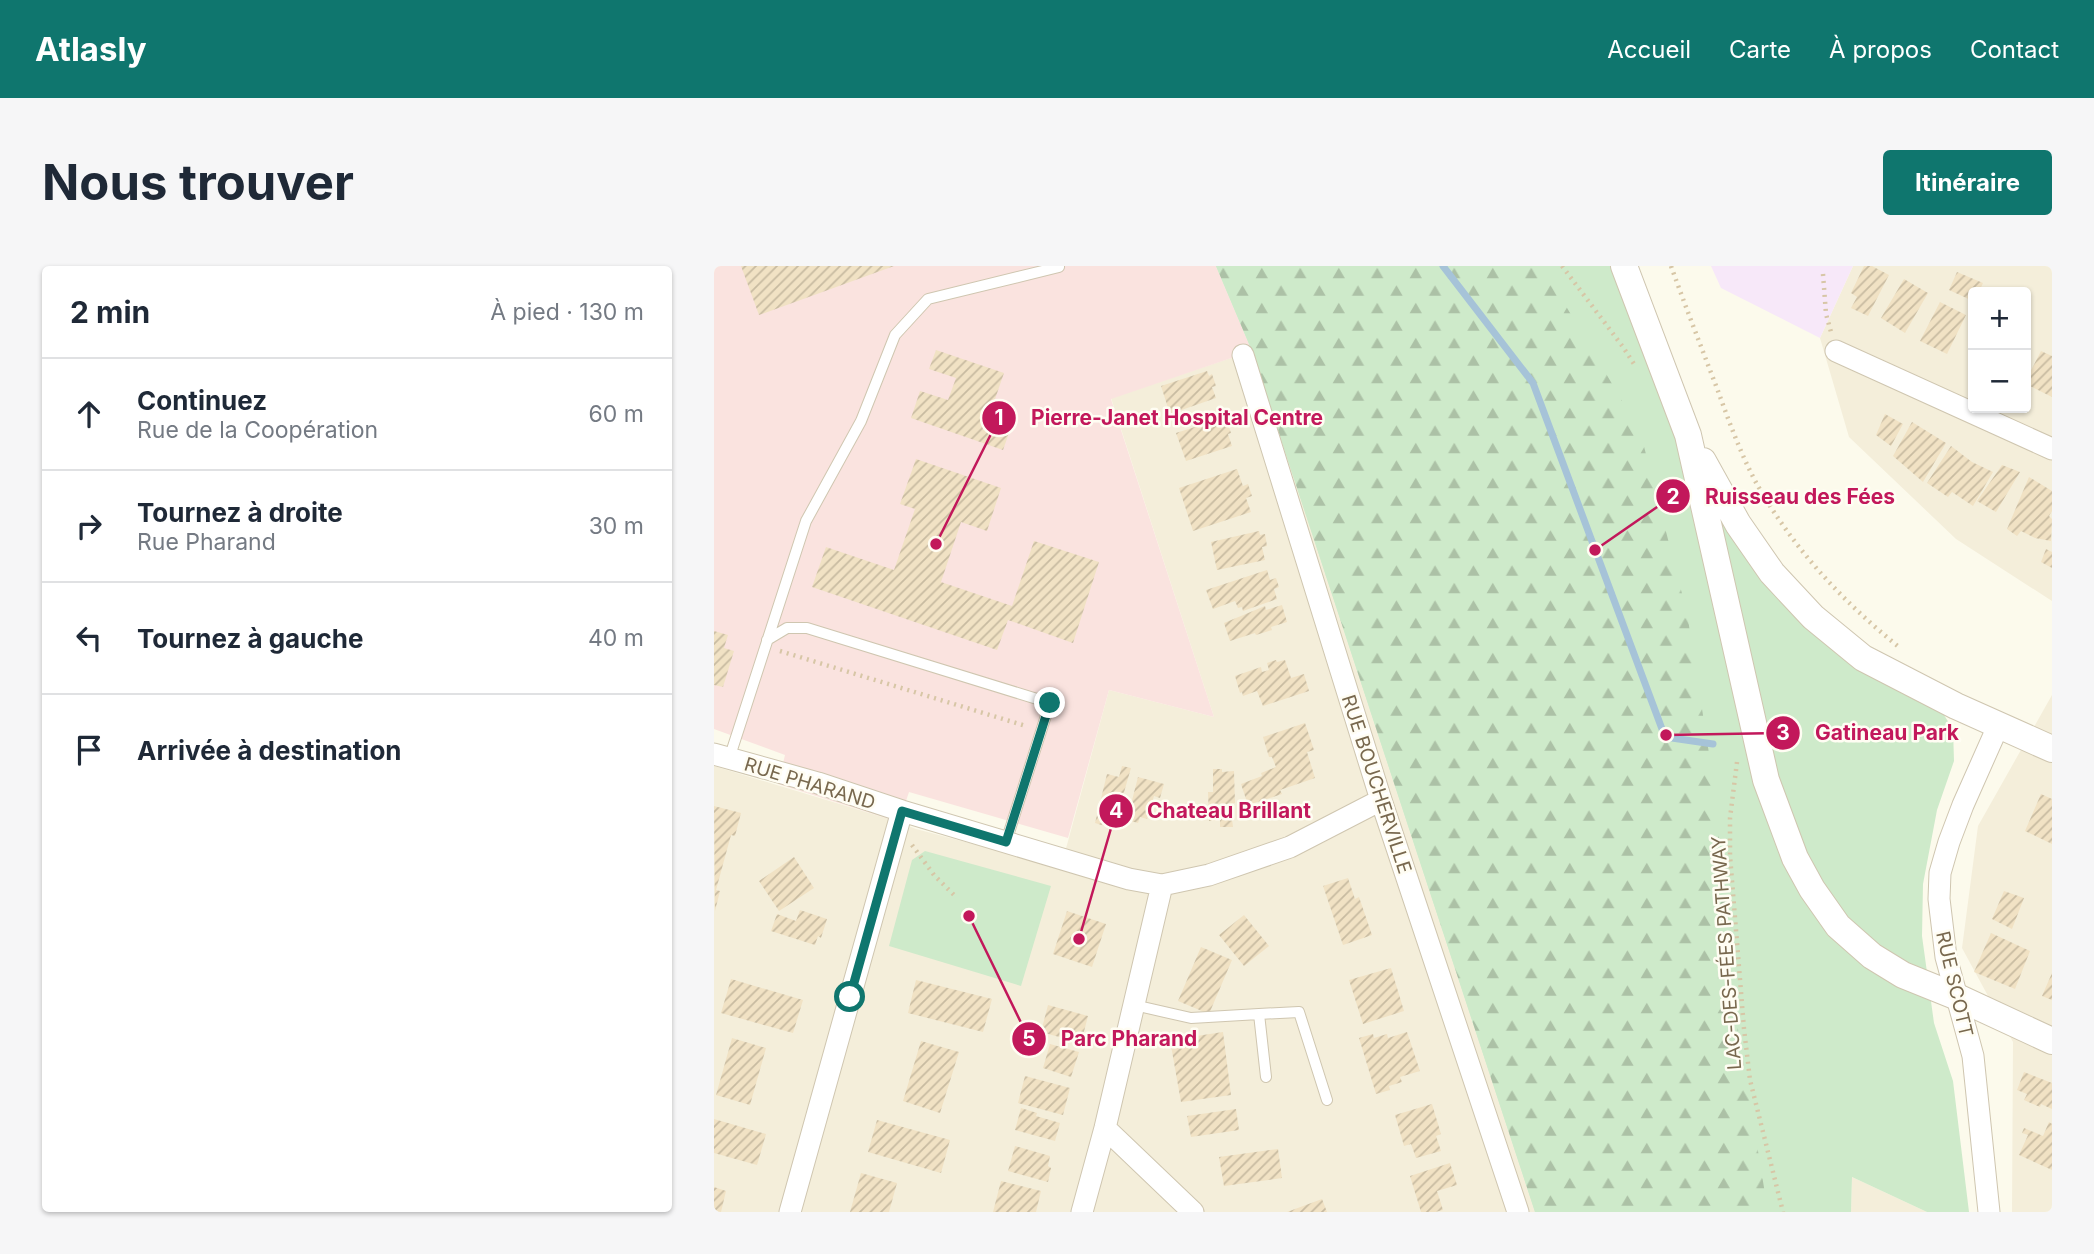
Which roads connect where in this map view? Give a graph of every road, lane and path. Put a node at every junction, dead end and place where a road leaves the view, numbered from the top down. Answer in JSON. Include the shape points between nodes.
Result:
{"nodes":[{"id":1,"x":1562,"y":266,"type":"edge"},
{"id":2,"x":1624,"y":266,"type":"edge"},
{"id":3,"x":1671,"y":266,"type":"edge"},
{"id":4,"x":1059,"y":267,"type":"edge"},
{"id":5,"x":1823,"y":274,"type":"dead end"},
{"id":6,"x":1836,"y":351,"type":"joint"},
{"id":7,"x":1243,"y":355,"type":"dead end"},
{"id":8,"x":1635,"y":366,"type":"dead end"},
{"id":9,"x":1688,"y":435,"type":"junction"},
{"id":10,"x":2052,"y":449,"type":"edge"},
{"id":11,"x":767,"y":639,"type":"junction"},
{"id":12,"x":780,"y":651,"type":"dead end"},
{"id":13,"x":1903,"y":651,"type":"dead end"},
{"id":14,"x":1999,"y":724,"type":"junction"},
{"id":15,"x":1027,"y":726,"type":"dead end"},
{"id":16,"x":2052,"y":749,"type":"edge"},
{"id":17,"x":1738,"y":751,"type":"dead end"},
{"id":18,"x":722,"y":756,"type":"edge"},
{"id":19,"x":1381,"y":800,"type":"junction"},
{"id":20,"x":902,"y":811,"type":"junction"},
{"id":21,"x":1006,"y":842,"type":"junction"},
{"id":22,"x":912,"y":845,"type":"dead end"},
{"id":23,"x":1162,"y":885,"type":"junction"},
{"id":24,"x":955,"y":896,"type":"dead end"},
{"id":25,"x":1955,"y":996,"type":"junction"},
{"id":26,"x":1134,"y":1005,"type":"junction"},
{"id":27,"x":1259,"y":1014,"type":"junction"},
{"id":28,"x":2052,"y":1041,"type":"edge"},
{"id":29,"x":1266,"y":1077,"type":"dead end"},
{"id":30,"x":1327,"y":1100,"type":"dead end"},
{"id":31,"x":1105,"y":1128,"type":"junction"},
{"id":32,"x":790,"y":1212,"type":"edge"},
{"id":33,"x":1082,"y":1212,"type":"edge"},
{"id":34,"x":1193,"y":1212,"type":"edge"},
{"id":35,"x":1518,"y":1212,"type":"edge"},
{"id":36,"x":1783,"y":1212,"type":"edge"},
{"id":37,"x":1989,"y":1212,"type":"edge"}],
"edges":[{"from":1,"to":8,"type":"path"},
{"from":2,"to":9,"type":"street"},
{"from":3,"to":13,"type":"path","via":[[1735,436],[1763,496],[1814,568]]},
{"from":4,"to":11,"type":"lane","via":[[928,299],[895,335],[861,421],[806,521]]},
{"from":5,"to":6,"type":"path","via":[[1826,314]]},
{"from":6,"to":10,"type":"street"},
{"from":7,"to":19,"type":"street","name":"RUE BOUCHERVILLE"},
{"from":9,"to":14,"type":"street","via":[[1738,524],[1772,573],[1813,617],[1863,658]]},
{"from":9,"to":25,"type":"street","via":[[1766,780],[1794,858],[1838,926],[1872,956],[1903,975]]},
{"from":11,"to":18,"type":"lane"},
{"from":11,"to":21,"type":"lane","via":[[787,628],[807,628],[1050,703]]},
{"from":12,"to":15,"type":"path"},
{"from":14,"to":16,"type":"street"},
{"from":14,"to":25,"type":"street","name":"RUE SCOTT","via":[[1963,805],[1940,873],[1941,926]]},
{"from":17,"to":36,"type":"path","name":"LAC-DES-FÉES PATHWAY","via":[[1730,856],[1744,1029],[1750,1080]]},
{"from":18,"to":20,"type":"street","name":"RUE PHARAND"},
{"from":19,"to":23,"type":"street","name":"RUE PHARAND","via":[[1290,848]]},
{"from":19,"to":35,"type":"street","name":"RUE BOUCHERVILLE"},
{"from":20,"to":21,"type":"street","name":"RUE PHARAND"},
{"from":20,"to":32,"type":"street"},
{"from":21,"to":23,"type":"street","name":"RUE PHARAND"},
{"from":22,"to":24,"type":"path"},
{"from":23,"to":26,"type":"street"},
{"from":25,"to":28,"type":"street"},
{"from":25,"to":37,"type":"street","name":"RUE SCOTT","via":[[1973,1056]]},
{"from":26,"to":27,"type":"lane","via":[[1191,1018]]},
{"from":26,"to":31,"type":"street"},
{"from":27,"to":29,"type":"lane"},
{"from":27,"to":30,"type":"lane","via":[[1299,1012]]},
{"from":31,"to":33,"type":"street"},
{"from":31,"to":34,"type":"street"}]}
